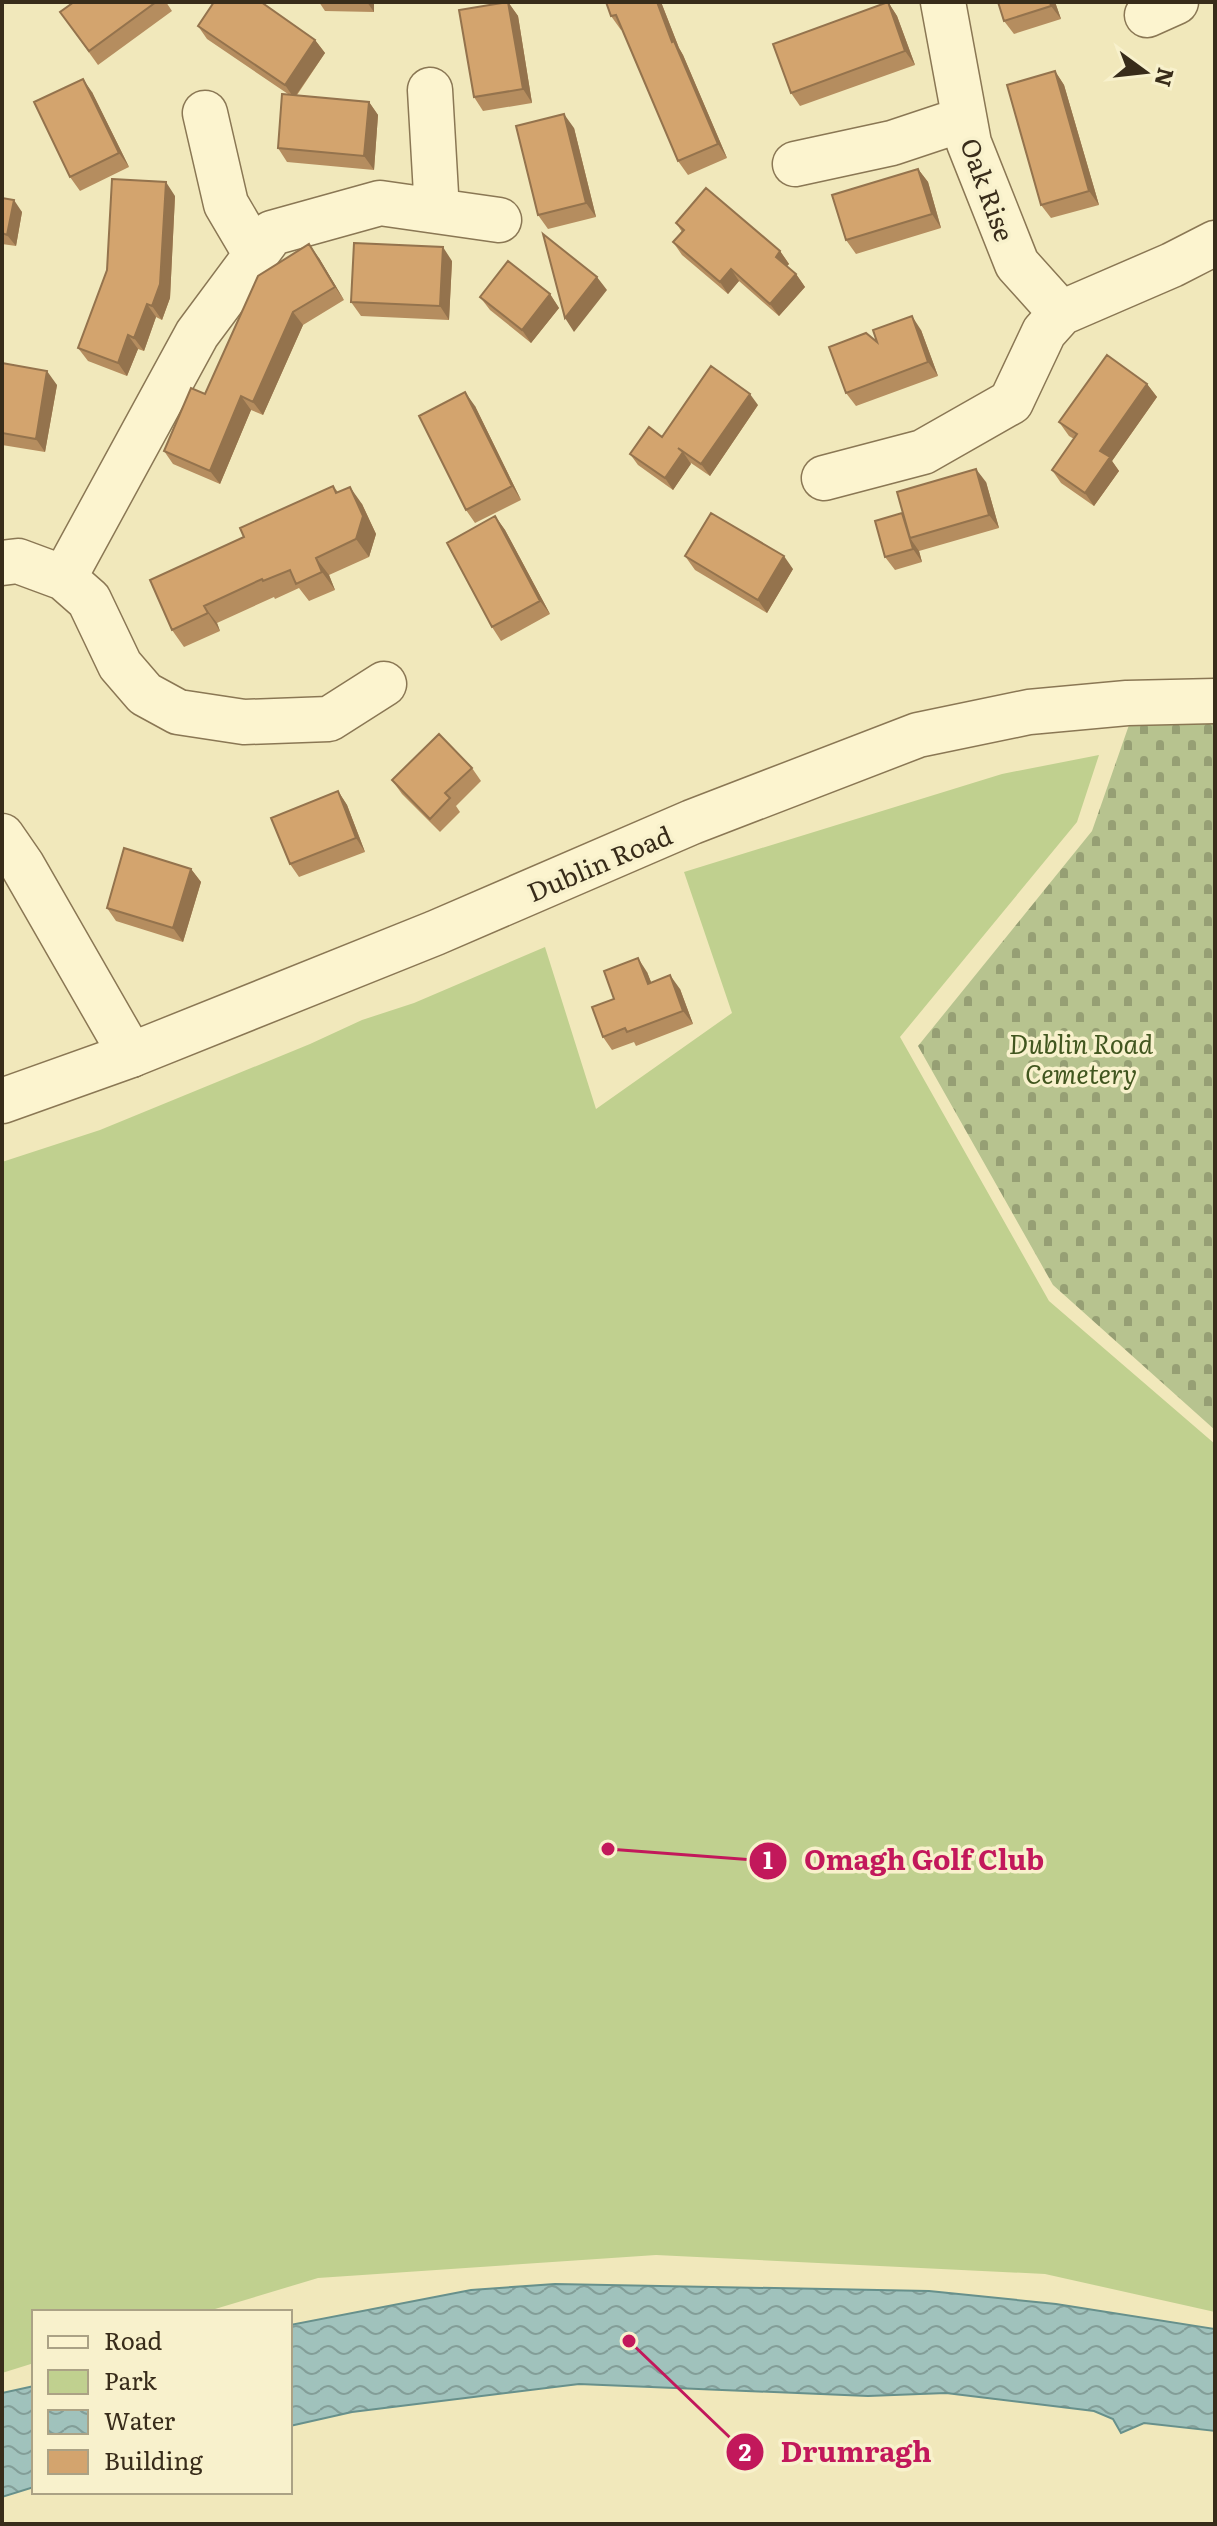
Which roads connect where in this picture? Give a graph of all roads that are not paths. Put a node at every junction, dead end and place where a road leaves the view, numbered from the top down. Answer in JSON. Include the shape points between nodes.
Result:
{"nodes":[{"id":1,"x":943,"y":2,"type":"edge"},
{"id":2,"x":430,"y":90,"type":"dead end"},
{"id":3,"x":205,"y":113,"type":"dead end"},
{"id":4,"x":964,"y":119,"type":"junction"},
{"id":5,"x":795,"y":164,"type":"dead end"},
{"id":6,"x":437,"y":211,"type":"junction"},
{"id":7,"x":499,"y":220,"type":"dead end"},
{"id":8,"x":1215,"y":243,"type":"edge"},
{"id":9,"x":256,"y":255,"type":"junction"},
{"id":10,"x":1061,"y":313,"type":"junction"},
{"id":11,"x":824,"y":478,"type":"dead end"},
{"id":12,"x":2,"y":563,"type":"edge"},
{"id":13,"x":64,"y":578,"type":"junction"},
{"id":14,"x":384,"y":684,"type":"dead end"},
{"id":15,"x":1215,"y":701,"type":"edge"},
{"id":16,"x":2,"y":836,"type":"edge"},
{"id":17,"x":131,"y":1055,"type":"junction"},
{"id":18,"x":2,"y":1101,"type":"edge"}],
"edges":[{"from":1,"to":4,"type":"street","name":"Oak Rise"},
{"from":2,"to":6,"type":"street"},
{"from":3,"to":9,"type":"street","via":[[226,204]]},
{"from":4,"to":5,"type":"street","via":[[892,143]]},
{"from":4,"to":10,"type":"street","name":"Oak Rise","via":[[1017,264]]},
{"from":6,"to":7,"type":"street"},
{"from":6,"to":9,"type":"street","via":[[380,203],[272,233]]},
{"from":8,"to":10,"type":"street"},
{"from":9,"to":13,"type":"street","via":[[197,334]]},
{"from":10,"to":11,"type":"street","via":[[1044,332],[1011,402],[923,452]]},
{"from":12,"to":13,"type":"street","via":[[18,561]]},
{"from":13,"to":14,"type":"street","via":[[89,600],[120,665],[145,694],[178,712],[244,722],[329,719]]},
{"from":15,"to":17,"type":"street","name":"Dublin Road","via":[[1029,712],[918,735],[692,822]]},
{"from":16,"to":17,"type":"street"},
{"from":17,"to":18,"type":"street","name":"Dublin Road"}]}
